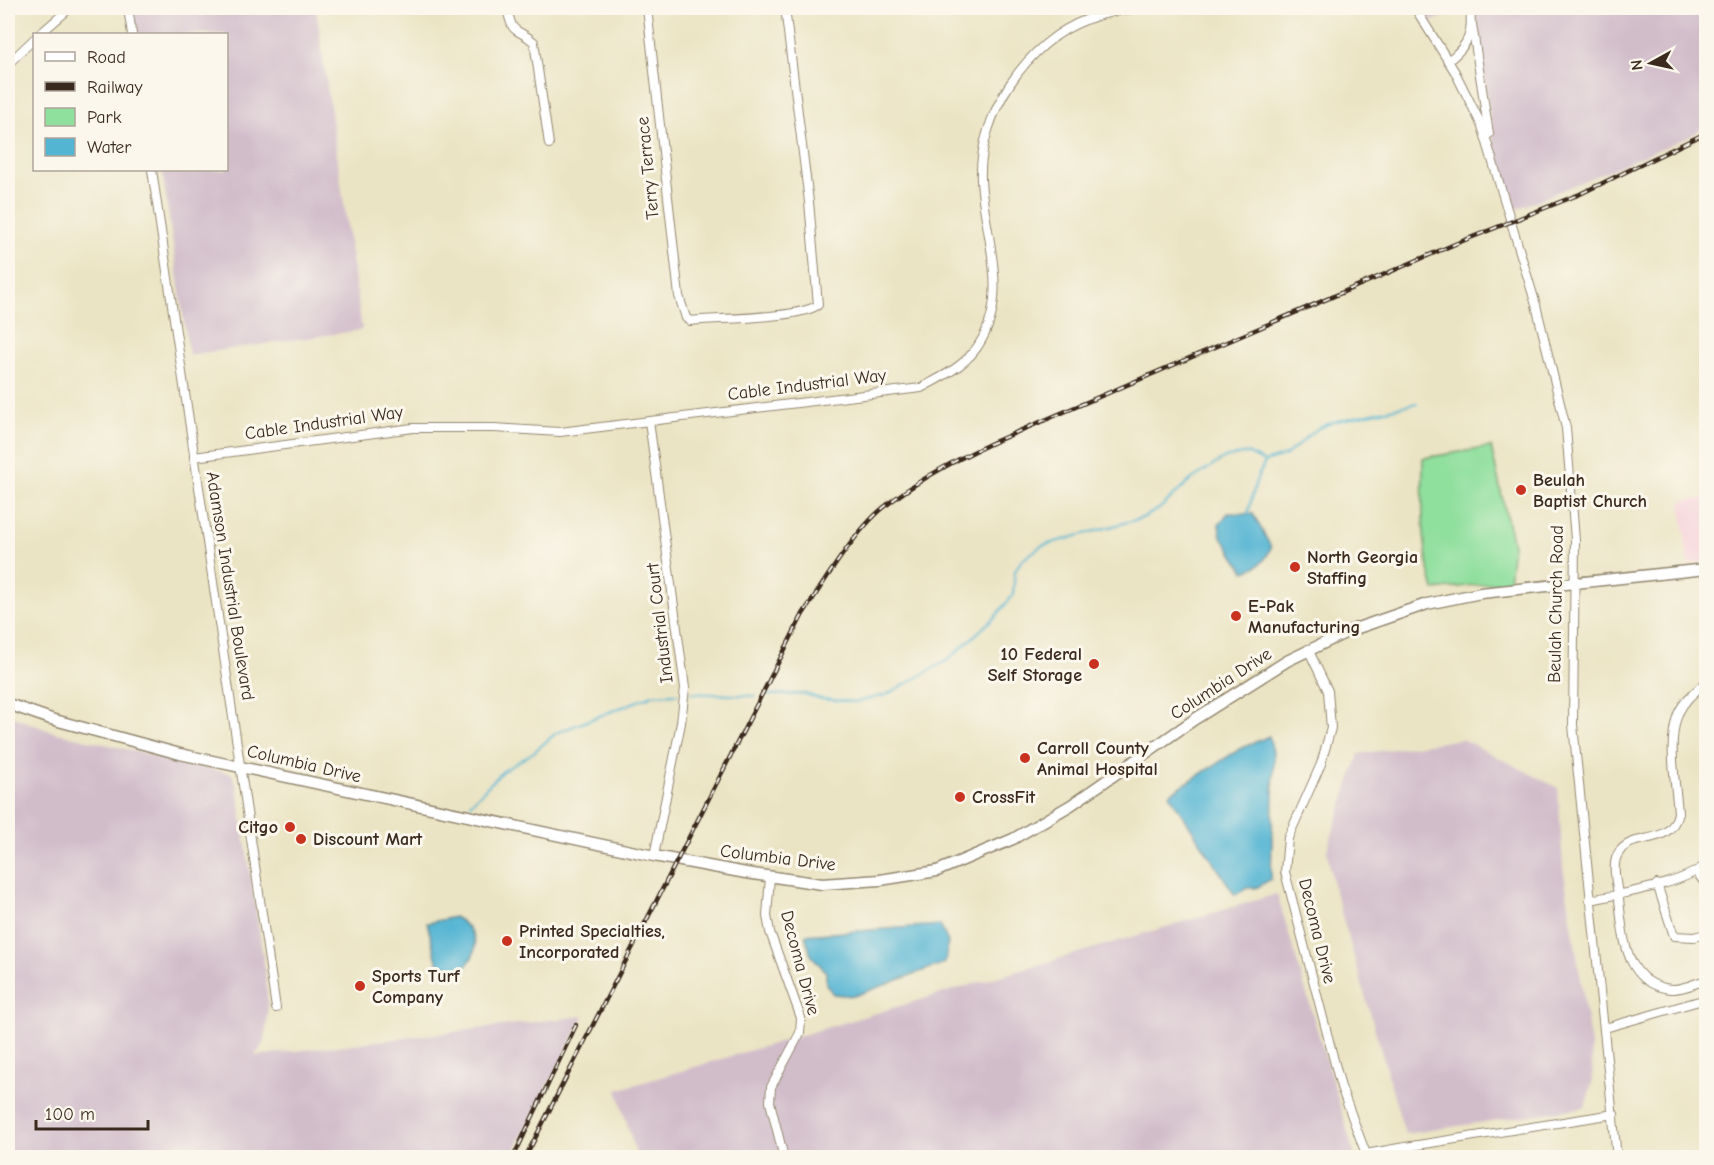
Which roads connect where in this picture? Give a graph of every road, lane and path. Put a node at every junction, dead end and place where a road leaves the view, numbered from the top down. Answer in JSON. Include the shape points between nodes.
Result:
{"nodes":[{"id":1,"x":70,"y":8,"type":"edge"},
{"id":2,"x":128,"y":8,"type":"edge"},
{"id":3,"x":507,"y":8,"type":"edge"},
{"id":4,"x":647,"y":8,"type":"edge"},
{"id":5,"x":785,"y":8,"type":"edge"},
{"id":6,"x":1146,"y":8,"type":"edge"},
{"id":7,"x":1415,"y":8,"type":"edge"},
{"id":8,"x":1470,"y":8,"type":"edge"},
{"id":9,"x":1472,"y":24,"type":"junction"},
{"id":10,"x":41,"y":33,"type":"edge"},
{"id":11,"x":132,"y":33,"type":"edge"},
{"id":12,"x":33,"y":40,"type":"edge"},
{"id":13,"x":1448,"y":61,"type":"junction"},
{"id":14,"x":8,"y":64,"type":"edge"},
{"id":15,"x":549,"y":144,"type":"dead end"},
{"id":16,"x":1491,"y":152,"type":"junction"},
{"id":17,"x":152,"y":171,"type":"edge"},
{"id":18,"x":649,"y":421,"type":"junction"},
{"id":19,"x":194,"y":457,"type":"junction"},
{"id":20,"x":1707,"y":569,"type":"edge"},
{"id":21,"x":1575,"y":583,"type":"junction"},
{"id":22,"x":1308,"y":649,"type":"junction"},
{"id":23,"x":1707,"y":682,"type":"edge"},
{"id":24,"x":8,"y":704,"type":"edge"},
{"id":25,"x":240,"y":766,"type":"junction"},
{"id":26,"x":654,"y":856,"type":"junction"},
{"id":27,"x":1707,"y":864,"type":"edge"},
{"id":28,"x":1696,"y":871,"type":"junction"},
{"id":29,"x":770,"y":877,"type":"junction"},
{"id":30,"x":1657,"y":884,"type":"junction"},
{"id":31,"x":1707,"y":885,"type":"edge"},
{"id":32,"x":1618,"y":895,"type":"junction"},
{"id":33,"x":1590,"y":900,"type":"junction"},
{"id":34,"x":1707,"y":934,"type":"edge"},
{"id":35,"x":1707,"y":980,"type":"edge"},
{"id":36,"x":1707,"y":999,"type":"edge"},
{"id":37,"x":276,"y":1008,"type":"dead end"},
{"id":38,"x":1605,"y":1028,"type":"junction"},
{"id":39,"x":1614,"y":1114,"type":"junction"},
{"id":40,"x":1366,"y":1156,"type":"edge"},
{"id":41,"x":784,"y":1158,"type":"edge"},
{"id":42,"x":1617,"y":1158,"type":"edge"}],
"edges":[{"from":1,"to":10,"type":"street"},
{"from":2,"to":11,"type":"street"},
{"from":3,"to":15,"type":"street","via":[[510,26],[534,42]]},
{"from":4,"to":5,"type":"street","name":"Terry Terrace","via":[[679,296],[690,321],[804,311],[818,305]]},
{"from":6,"to":18,"type":"street","name":"Cable Industrial Way","via":[[1087,19],[1054,37],[1001,97],[986,139],[981,179],[994,262],[994,307],[981,342],[958,368],[921,388]]},
{"from":7,"to":13,"type":"street","name":"Beulah Church Road"},
{"from":8,"to":9,"type":"street"},
{"from":9,"to":13,"type":"street","via":[[1465,45]]},
{"from":9,"to":16,"type":"street"},
{"from":12,"to":14,"type":"street"},
{"from":13,"to":16,"type":"street","name":"Beulah Church Road","via":[[1478,116]]},
{"from":16,"to":21,"type":"street","name":"Beulah Church Road","via":[[1560,395],[1572,480]]},
{"from":17,"to":19,"type":"street","name":"Adamson Industrial Boulevard"},
{"from":18,"to":19,"type":"street","name":"Cable Industrial Way","via":[[560,432],[413,428]]},
{"from":18,"to":26,"type":"street","name":"Industrial Court","via":[[685,688]]},
{"from":19,"to":25,"type":"street","name":"Adamson Industrial Boulevard"},
{"from":20,"to":21,"type":"main road","name":"Columbia Drive"},
{"from":21,"to":22,"type":"main road","name":"Columbia Drive","via":[[1480,593],[1427,604]]},
{"from":21,"to":33,"type":"street","name":"Beulah Church Road","via":[[1573,725]]},
{"from":22,"to":29,"type":"main road","name":"Columbia Drive","via":[[1195,719],[1071,805],[1013,839],[959,862],[937,871],[880,880],[822,884]]},
{"from":22,"to":40,"type":"street","name":"Decoma Drive","via":[[1328,691],[1331,728],[1321,764],[1288,838],[1285,872],[1341,1087]]},
{"from":23,"to":32,"type":"street","via":[[1684,702],[1678,715],[1674,736],[1676,824],[1670,831],[1624,846],[1616,856]]},
{"from":24,"to":25,"type":"main road","name":"Columbia Drive","via":[[180,754]]},
{"from":25,"to":26,"type":"main road","name":"Columbia Drive"},
{"from":25,"to":37,"type":"street","name":"Adamson Industrial Boulevard"},
{"from":26,"to":29,"type":"main road","name":"Columbia Drive"},
{"from":27,"to":28,"type":"street"},
{"from":28,"to":30,"type":"street"},
{"from":28,"to":31,"type":"street"},
{"from":29,"to":41,"type":"street","name":"Decoma Drive","via":[[770,932],[801,1018],[800,1034],[771,1087],[770,1102]]},
{"from":30,"to":32,"type":"street"},
{"from":30,"to":34,"type":"street","via":[[1674,936]]},
{"from":32,"to":33,"type":"street"},
{"from":32,"to":35,"type":"street","via":[[1627,956],[1641,975],[1672,989]]},
{"from":33,"to":38,"type":"street","name":"Beulah Church Road"},
{"from":36,"to":38,"type":"street"},
{"from":38,"to":39,"type":"street","name":"Beulah Church Road"},
{"from":39,"to":40,"type":"street","name":"Decoma Drive"},
{"from":39,"to":42,"type":"street","name":"Beulah Church Road"}]}
